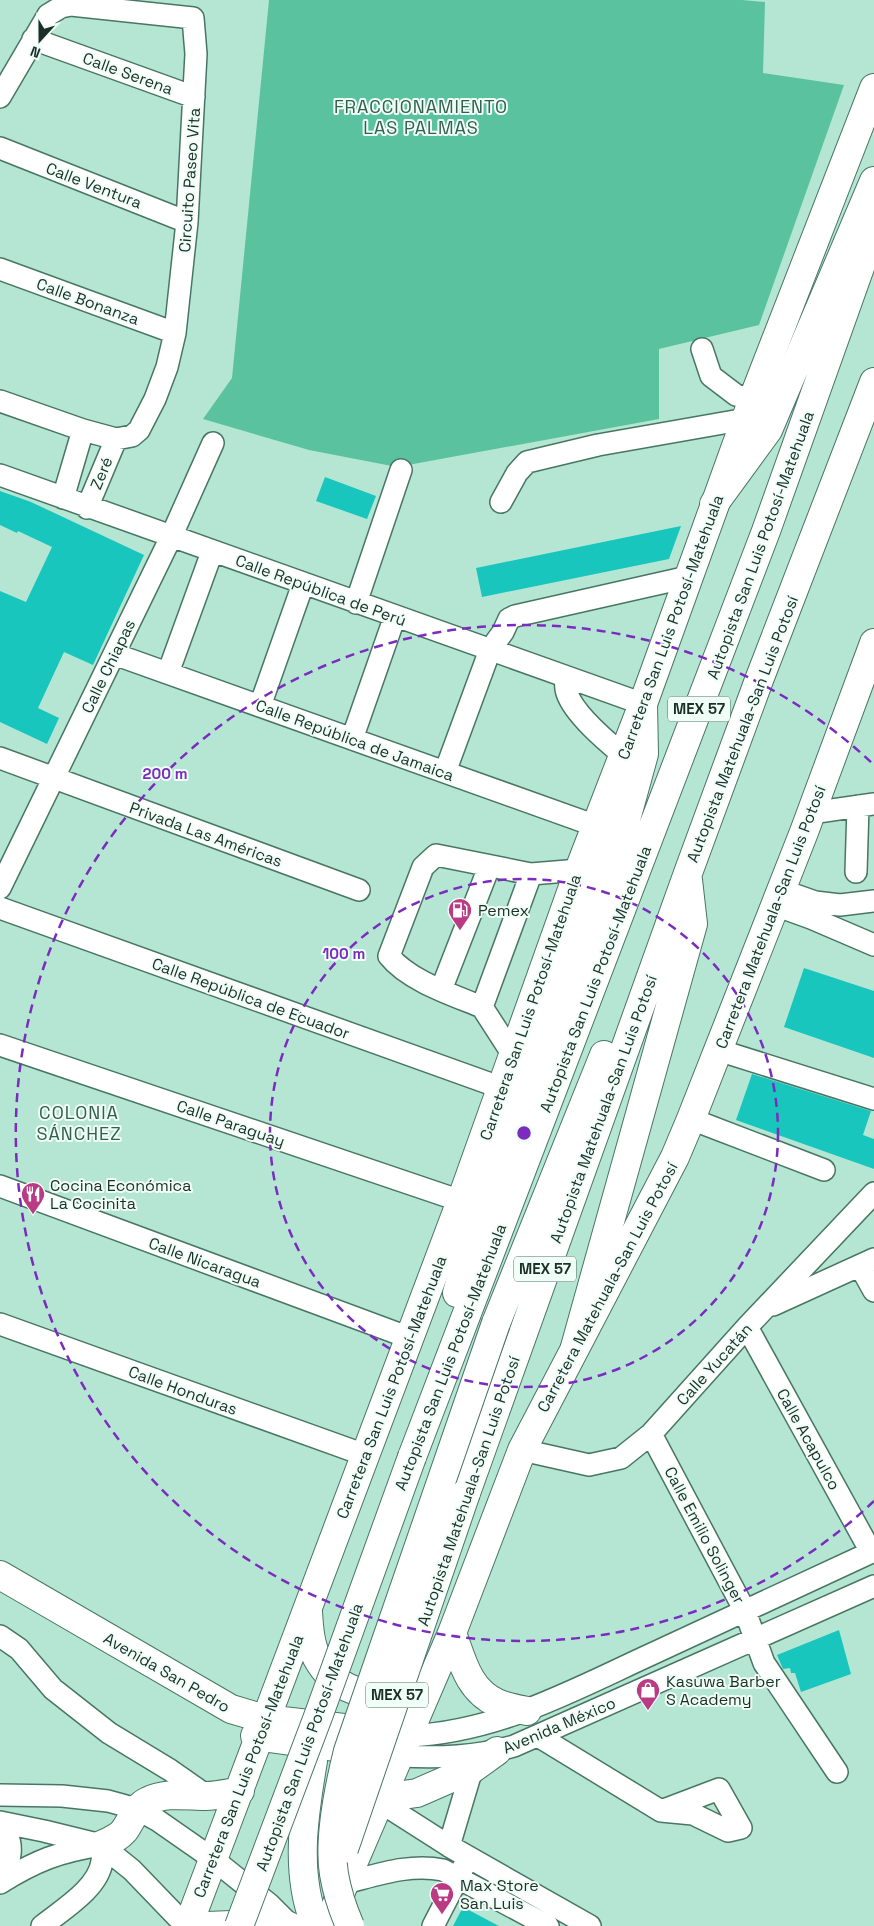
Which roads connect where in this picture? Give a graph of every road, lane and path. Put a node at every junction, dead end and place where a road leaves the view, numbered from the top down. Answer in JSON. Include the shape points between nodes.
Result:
{"nodes":[{"id":1,"x":33,"y":39,"type":"junction"},
{"id":2,"x":874,"y":88,"type":"edge"},
{"id":3,"x":0,"y":97,"type":"edge"},
{"id":4,"x":194,"y":97,"type":"junction"},
{"id":5,"x":0,"y":148,"type":"edge"},
{"id":6,"x":874,"y":181,"type":"edge"},
{"id":7,"x":187,"y":222,"type":"junction"},
{"id":8,"x":874,"y":228,"type":"edge"},
{"id":9,"x":0,"y":269,"type":"edge"},
{"id":10,"x":175,"y":333,"type":"junction"},
{"id":11,"x":702,"y":348,"type":"dead end"},
{"id":12,"x":874,"y":382,"type":"edge"},
{"id":13,"x":0,"y":401,"type":"edge"},
{"id":14,"x":750,"y":409,"type":"junction"},
{"id":15,"x":874,"y":429,"type":"edge"},
{"id":16,"x":83,"y":430,"type":"junction"},
{"id":17,"x":116,"y":439,"type":"junction"},
{"id":18,"x":213,"y":443,"type":"dead end"},
{"id":19,"x":401,"y":470,"type":"dead end"},
{"id":20,"x":0,"y":475,"type":"edge"},
{"id":21,"x":63,"y":498,"type":"junction"},
{"id":22,"x":501,"y":502,"type":"dead end"},
{"id":23,"x":714,"y":504,"type":"junction"},
{"id":24,"x":87,"y":508,"type":"junction"},
{"id":25,"x":825,"y":510,"type":"junction"},
{"id":26,"x":171,"y":536,"type":"junction"},
{"id":27,"x":212,"y":552,"type":"junction"},
{"id":28,"x":688,"y":577,"type":"junction"},
{"id":29,"x":303,"y":584,"type":"junction"},
{"id":30,"x":356,"y":603,"type":"junction"},
{"id":31,"x":396,"y":616,"type":"junction"},
{"id":32,"x":490,"y":650,"type":"junction"},
{"id":33,"x":114,"y":654,"type":"junction"},
{"id":34,"x":872,"y":655,"type":"edge"},
{"id":35,"x":168,"y":673,"type":"junction"},
{"id":36,"x":566,"y":677,"type":"junction"},
{"id":37,"x":643,"y":704,"type":"junction"},
{"id":38,"x":260,"y":706,"type":"junction"},
{"id":39,"x":352,"y":739,"type":"junction"},
{"id":40,"x":623,"y":755,"type":"junction"},
{"id":41,"x":0,"y":758,"type":"edge"},
{"id":42,"x":446,"y":772,"type":"junction"},
{"id":43,"x":54,"y":778,"type":"junction"},
{"id":44,"x":866,"y":805,"type":"edge"},
{"id":45,"x":811,"y":813,"type":"junction"},
{"id":46,"x":596,"y":826,"type":"junction"},
{"id":47,"x":489,"y":867,"type":"junction"},
{"id":48,"x":578,"y":870,"type":"junction"},
{"id":49,"x":856,"y":872,"type":"dead end"},
{"id":50,"x":531,"y":874,"type":"junction"},
{"id":51,"x":684,"y":884,"type":"junction"},
{"id":52,"x":0,"y":888,"type":"edge"},
{"id":53,"x":358,"y":890,"type":"dead end"},
{"id":54,"x":778,"y":898,"type":"junction"},
{"id":55,"x":874,"y":901,"type":"edge"},
{"id":56,"x":0,"y":908,"type":"edge"},
{"id":57,"x":874,"y":945,"type":"edge"},
{"id":58,"x":441,"y":990,"type":"junction"},
{"id":59,"x":482,"y":1008,"type":"junction"},
{"id":60,"x":0,"y":1045,"type":"edge"},
{"id":61,"x":718,"y":1050,"type":"junction"},
{"id":62,"x":514,"y":1055,"type":"junction"},
{"id":63,"x":502,"y":1088,"type":"junction"},
{"id":64,"x":874,"y":1099,"type":"edge"},
{"id":65,"x":691,"y":1119,"type":"junction"},
{"id":66,"x":824,"y":1170,"type":"dead end"},
{"id":67,"x":0,"y":1186,"type":"edge"},
{"id":68,"x":874,"y":1194,"type":"edge"},
{"id":69,"x":461,"y":1201,"type":"junction"},
{"id":70,"x":556,"y":1204,"type":"junction"},
{"id":71,"x":867,"y":1262,"type":"edge"},
{"id":72,"x":874,"y":1291,"type":"edge"},
{"id":73,"x":763,"y":1309,"type":"junction"},
{"id":74,"x":0,"y":1324,"type":"edge"},
{"id":75,"x":747,"y":1327,"type":"junction"},
{"id":76,"x":410,"y":1338,"type":"junction"},
{"id":77,"x":575,"y":1347,"type":"junction"},
{"id":78,"x":651,"y":1434,"type":"junction"},
{"id":79,"x":522,"y":1450,"type":"junction"},
{"id":80,"x":366,"y":1456,"type":"junction"},
{"id":81,"x":412,"y":1457,"type":"junction"},
{"id":82,"x":873,"y":1551,"type":"edge"},
{"id":83,"x":0,"y":1576,"type":"edge"},
{"id":84,"x":874,"y":1586,"type":"edge"},
{"id":85,"x":0,"y":1597,"type":"edge"},
{"id":86,"x":308,"y":1610,"type":"junction"},
{"id":87,"x":745,"y":1611,"type":"junction"},
{"id":88,"x":452,"y":1633,"type":"junction"},
{"id":89,"x":0,"y":1636,"type":"edge"},
{"id":90,"x":755,"y":1638,"type":"junction"},
{"id":91,"x":437,"y":1669,"type":"junction"},
{"id":92,"x":527,"y":1711,"type":"junction"},
{"id":93,"x":319,"y":1714,"type":"junction"},
{"id":94,"x":262,"y":1728,"type":"junction"},
{"id":95,"x":538,"y":1736,"type":"junction"},
{"id":96,"x":404,"y":1746,"type":"junction"},
{"id":97,"x":496,"y":1751,"type":"junction"},
{"id":98,"x":472,"y":1768,"type":"junction"},
{"id":99,"x":837,"y":1772,"type":"dead end"},
{"id":100,"x":240,"y":1790,"type":"junction"},
{"id":101,"x":0,"y":1795,"type":"edge"},
{"id":102,"x":207,"y":1796,"type":"junction"},
{"id":103,"x":381,"y":1800,"type":"junction"},
{"id":104,"x":137,"y":1809,"type":"junction"},
{"id":105,"x":661,"y":1811,"type":"dead end"},
{"id":106,"x":0,"y":1824,"type":"edge"},
{"id":107,"x":101,"y":1845,"type":"junction"},
{"id":108,"x":449,"y":1846,"type":"junction"},
{"id":109,"x":469,"y":1857,"type":"junction"},
{"id":110,"x":213,"y":1859,"type":"junction"},
{"id":111,"x":459,"y":1877,"type":"junction"},
{"id":112,"x":0,"y":1882,"type":"edge"},
{"id":113,"x":338,"y":1890,"type":"junction"},
{"id":114,"x":42,"y":1926,"type":"edge"},
{"id":115,"x":187,"y":1926,"type":"edge"},
{"id":116,"x":207,"y":1926,"type":"edge"},
{"id":117,"x":239,"y":1926,"type":"edge"},
{"id":118,"x":290,"y":1926,"type":"edge"},
{"id":119,"x":316,"y":1926,"type":"edge"},
{"id":120,"x":322,"y":1926,"type":"edge"},
{"id":121,"x":329,"y":1926,"type":"edge"},
{"id":122,"x":350,"y":1926,"type":"edge"},
{"id":123,"x":356,"y":1926,"type":"edge"},
{"id":124,"x":433,"y":1926,"type":"edge"},
{"id":125,"x":548,"y":1926,"type":"edge"},
{"id":126,"x":590,"y":1926,"type":"edge"}],
"edges":[{"from":1,"to":3,"type":"street","name":"Circuito Paseo Vita"},
{"from":1,"to":4,"type":"street","name":"Calle Serena"},
{"from":1,"to":4,"type":"street","name":"Circuito Paseo Vita","via":[[48,15],[60,7],[71,5],[193,18],[196,54]]},
{"from":2,"to":14,"type":"main road","name":"Carretera San Luis Potosí-Matehuala"},
{"from":4,"to":7,"type":"street","name":"Circuito Paseo Vita"},
{"from":5,"to":7,"type":"street","name":"Calle Ventura"},
{"from":6,"to":23,"type":"main road","via":[[768,430]]},
{"from":7,"to":10,"type":"street","name":"Circuito Paseo Vita"},
{"from":8,"to":81,"type":"main road","name":"Autopista San Luis Potosí-Matehuala","number":"MEX 57","via":[[766,531]]},
{"from":9,"to":10,"type":"street","name":"Calle Bonanza"},
{"from":10,"to":17,"type":"street","name":"Circuito Paseo Vita","via":[[167,367],[140,430],[132,436]]},
{"from":11,"to":14,"type":"street","via":[[711,376]]},
{"from":12,"to":25,"type":"main road","name":"Autopista Matehuala-San Luis Potosí","number":"MEX 57"},
{"from":13,"to":16,"type":"street"},
{"from":14,"to":22,"type":"street","via":[[528,462],[517,473]]},
{"from":14,"to":23,"type":"main road","name":"Carretera San Luis Potosí-Matehuala"},
{"from":15,"to":25,"type":"main road"},
{"from":16,"to":17,"type":"street"},
{"from":16,"to":21,"type":"street","name":"Zeré"},
{"from":17,"to":24,"type":"street","name":"Zeré"},
{"from":18,"to":26,"type":"street","name":"Calle Chiapas"},
{"from":19,"to":30,"type":"street"},
{"from":20,"to":21,"type":"street","name":"Calle República de Perú"},
{"from":21,"to":24,"type":"street","name":"Calle República de Perú"},
{"from":23,"to":28,"type":"main road","name":"Carretera San Luis Potosí-Matehuala"},
{"from":24,"to":26,"type":"street","name":"Calle República de Perú"},
{"from":25,"to":51,"type":"main road","name":"Autopista Matehuala-San Luis Potosí","number":"MEX 57"},
{"from":26,"to":27,"type":"street","name":"Calle República de Perú"},
{"from":26,"to":33,"type":"street","name":"Calle Chiapas"},
{"from":27,"to":29,"type":"street","name":"Calle República de Perú"},
{"from":27,"to":35,"type":"street"},
{"from":28,"to":32,"type":"street","via":[[515,616],[509,619]]},
{"from":28,"to":37,"type":"main road","name":"Carretera San Luis Potosí-Matehuala"},
{"from":29,"to":30,"type":"street","name":"Calle República de Perú"},
{"from":29,"to":38,"type":"street"},
{"from":30,"to":31,"type":"street","name":"Calle República de Perú"},
{"from":31,"to":32,"type":"street","name":"Calle República de Perú"},
{"from":31,"to":39,"type":"street"},
{"from":32,"to":36,"type":"street","name":"Calle República de Perú"},
{"from":32,"to":42,"type":"street"},
{"from":33,"to":35,"type":"street","name":"Calle República de Jamaica"},
{"from":33,"to":43,"type":"street","name":"Calle Chiapas"},
{"from":34,"to":45,"type":"main road","name":"Carretera Matehuala-San Luis Potosí"},
{"from":35,"to":38,"type":"street","name":"Calle República de Jamaica"},
{"from":36,"to":37,"type":"street","name":"Calle República de Perú"},
{"from":36,"to":40,"type":"street","via":[[567,693],[577,710],[600,736]]},
{"from":37,"to":40,"type":"main road","name":"Carretera San Luis Potosí-Matehuala"},
{"from":37,"to":81,"type":"main road","via":[[644,754],[625,823],[474,1228]]},
{"from":38,"to":39,"type":"street","name":"Calle República de Jamaica"},
{"from":39,"to":42,"type":"street","name":"Calle República de Jamaica"},
{"from":40,"to":46,"type":"main road","name":"Carretera San Luis Potosí-Matehuala"},
{"from":41,"to":43,"type":"street","name":"Privada Las Américas"},
{"from":42,"to":46,"type":"street","name":"Calle República de Jamaica"},
{"from":43,"to":52,"type":"street","name":"Calle Chiapas"},
{"from":43,"to":53,"type":"street","name":"Privada Las Américas"},
{"from":44,"to":45,"type":"street"},
{"from":44,"to":49,"type":"street"},
{"from":45,"to":54,"type":"main road","name":"Carretera Matehuala-San Luis Potosí"},
{"from":46,"to":48,"type":"main road","name":"Carretera San Luis Potosí-Matehuala"},
{"from":47,"to":50,"type":"street"},
{"from":47,"to":58,"type":"street"},
{"from":47,"to":58,"type":"street","via":[[436,855],[423,867],[389,956],[398,966]]},
{"from":48,"to":50,"type":"street"},
{"from":48,"to":62,"type":"main road","name":"Carretera San Luis Potosí-Matehuala"},
{"from":50,"to":59,"type":"street"},
{"from":51,"to":70,"type":"main road","via":[[648,947]]},
{"from":51,"to":77,"type":"main road","via":[[693,924]]},
{"from":54,"to":55,"type":"street","via":[[840,905]]},
{"from":54,"to":57,"type":"street","via":[[811,918]]},
{"from":54,"to":61,"type":"main road","name":"Carretera Matehuala-San Luis Potosí"},
{"from":56,"to":63,"type":"street","name":"Calle República de Ecuador"},
{"from":58,"to":59,"type":"street"},
{"from":59,"to":62,"type":"street"},
{"from":60,"to":69,"type":"street","name":"Calle Paraguay"},
{"from":61,"to":64,"type":"street"},
{"from":61,"to":65,"type":"main road","name":"Carretera Matehuala-San Luis Potosí"},
{"from":62,"to":63,"type":"main road","name":"Carretera San Luis Potosí-Matehuala"},
{"from":63,"to":69,"type":"main road","name":"Carretera San Luis Potosí-Matehuala"},
{"from":65,"to":66,"type":"street"},
{"from":65,"to":77,"type":"main road","name":"Carretera Matehuala-San Luis Potosí","via":[[675,1157]]},
{"from":67,"to":76,"type":"street","name":"Calle Nicaragua"},
{"from":68,"to":73,"type":"street","name":"Calle Yucatán"},
{"from":69,"to":76,"type":"main road","name":"Carretera San Luis Potosí-Matehuala"},
{"from":70,"to":113,"type":"main road","name":"Autopista Matehuala-San Luis Potosí","number":"MEX 57","bridge":true,"via":[[523,1331]]},
{"from":70,"to":122,"type":"main road","bridge":true,"via":[[496,1323],[348,1751],[334,1833],[334,1873]]},
{"from":71,"to":72,"type":"street"},
{"from":71,"to":73,"type":"street"},
{"from":73,"to":75,"type":"street","name":"Calle Yucatán"},
{"from":74,"to":80,"type":"street","name":"Calle Honduras"},
{"from":75,"to":78,"type":"street","name":"Calle Yucatán"},
{"from":75,"to":82,"type":"street","name":"Calle Acapulco"},
{"from":76,"to":80,"type":"main road","name":"Carretera San Luis Potosí-Matehuala"},
{"from":77,"to":79,"type":"main road","name":"Carretera Matehuala-San Luis Potosí"},
{"from":78,"to":79,"type":"street","name":"Calle Yucatán","via":[[621,1458],[588,1465]]},
{"from":78,"to":87,"type":"street","name":"Calle Emilio Solinger"},
{"from":79,"to":88,"type":"main road","name":"Carretera Matehuala-San Luis Potosí"},
{"from":80,"to":86,"type":"main road","name":"Carretera San Luis Potosí-Matehuala"},
{"from":81,"to":93,"type":"main road","name":"Autopista San Luis Potosí-Matehuala","number":"MEX 57","bridge":true},
{"from":82,"to":87,"type":"street","name":"Avenida México"},
{"from":83,"to":94,"type":"main road","name":"Avenida San Pedro"},
{"from":84,"to":90,"type":"street","name":"Avenida México"},
{"from":85,"to":94,"type":"main road","name":"Avenida San Pedro","via":[[224,1725]]},
{"from":86,"to":91,"type":"main road","via":[[310,1635],[317,1658],[331,1677],[351,1690],[374,1696],[398,1694],[420,1684]]},
{"from":86,"to":94,"type":"main road","name":"Carretera San Luis Potosí-Matehuala"},
{"from":87,"to":90,"type":"street","name":"Calle Emilio Solinger"},
{"from":87,"to":92,"type":"street","name":"Avenida México"},
{"from":88,"to":91,"type":"main road","name":"Carretera Matehuala-San Luis Potosí"},
{"from":88,"to":92,"type":"main road","via":[[477,1690],[498,1703]]},
{"from":89,"to":102,"type":"street","via":[[19,1649],[53,1689],[108,1733]]},
{"from":90,"to":95,"type":"street","name":"Avenida México"},
{"from":90,"to":99,"type":"street","name":"Calle Emilio Solinger","via":[[764,1663]]},
{"from":91,"to":96,"type":"main road","name":"Carretera Matehuala-San Luis Potosí"},
{"from":92,"to":96,"type":"street","name":"Avenida México","via":[[463,1730],[431,1735]]},
{"from":93,"to":117,"type":"main road","name":"Autopista San Luis Potosí-Matehuala","number":"MEX 57","bridge":true},
{"from":93,"to":119,"type":"main road","bridge":true,"via":[[303,1838],[303,1871]]},
{"from":94,"to":96,"type":"main road","name":"Avenida San Pedro"},
{"from":94,"to":100,"type":"main road","name":"Carretera San Luis Potosí-Matehuala"},
{"from":95,"to":97,"type":"street","name":"Avenida México"},
{"from":95,"to":105,"type":"street"},
{"from":96,"to":97,"type":"street","name":"Avenida México","via":[[449,1757]]},
{"from":96,"to":103,"type":"main road","name":"Carretera Matehuala-San Luis Potosí"},
{"from":97,"to":98,"type":"main road"},
{"from":98,"to":103,"type":"main road","via":[[417,1793]]},
{"from":98,"to":108,"type":"street"},
{"from":100,"to":102,"type":"main road"},
{"from":100,"to":110,"type":"main road","name":"Carretera San Luis Potosí-Matehuala"},
{"from":101,"to":104,"type":"street","via":[[62,1796],[108,1801]]},
{"from":102,"to":104,"type":"main road","via":[[156,1798]]},
{"from":103,"to":108,"type":"street"},
{"from":103,"to":113,"type":"main road","name":"Carretera Matehuala-San Luis Potosí"},
{"from":104,"to":107,"type":"main road","via":[[124,1832]]},
{"from":104,"to":110,"type":"street"},
{"from":106,"to":107,"type":"street","via":[[44,1830]]},
{"from":106,"to":112,"type":"street","via":[[10,1842],[11,1853],[8,1869]]},
{"from":107,"to":112,"type":"street","via":[[51,1856]]},
{"from":107,"to":114,"type":"street","via":[[99,1873],[83,1894]]},
{"from":107,"to":115,"type":"street","via":[[132,1870]]},
{"from":108,"to":109,"type":"street"},
{"from":109,"to":111,"type":"street"},
{"from":109,"to":126,"type":"street"},
{"from":110,"to":115,"type":"main road","name":"Carretera San Luis Potosí-Matehuala"},
{"from":110,"to":118,"type":"street","via":[[269,1904]]},
{"from":111,"to":113,"type":"street","via":[[428,1866],[406,1868]]},
{"from":111,"to":124,"type":"street"},
{"from":111,"to":125,"type":"street"},
{"from":113,"to":119,"type":"main road","name":"Autopista Matehuala-San Luis Potosí","number":"MEX 57"},
{"from":113,"to":120,"type":"main road"},
{"from":113,"to":121,"type":"main road","name":"Carretera Matehuala-San Luis Potosí"},
{"from":113,"to":123,"type":"main road"},
{"from":116,"to":118,"type":"main road"}]}
